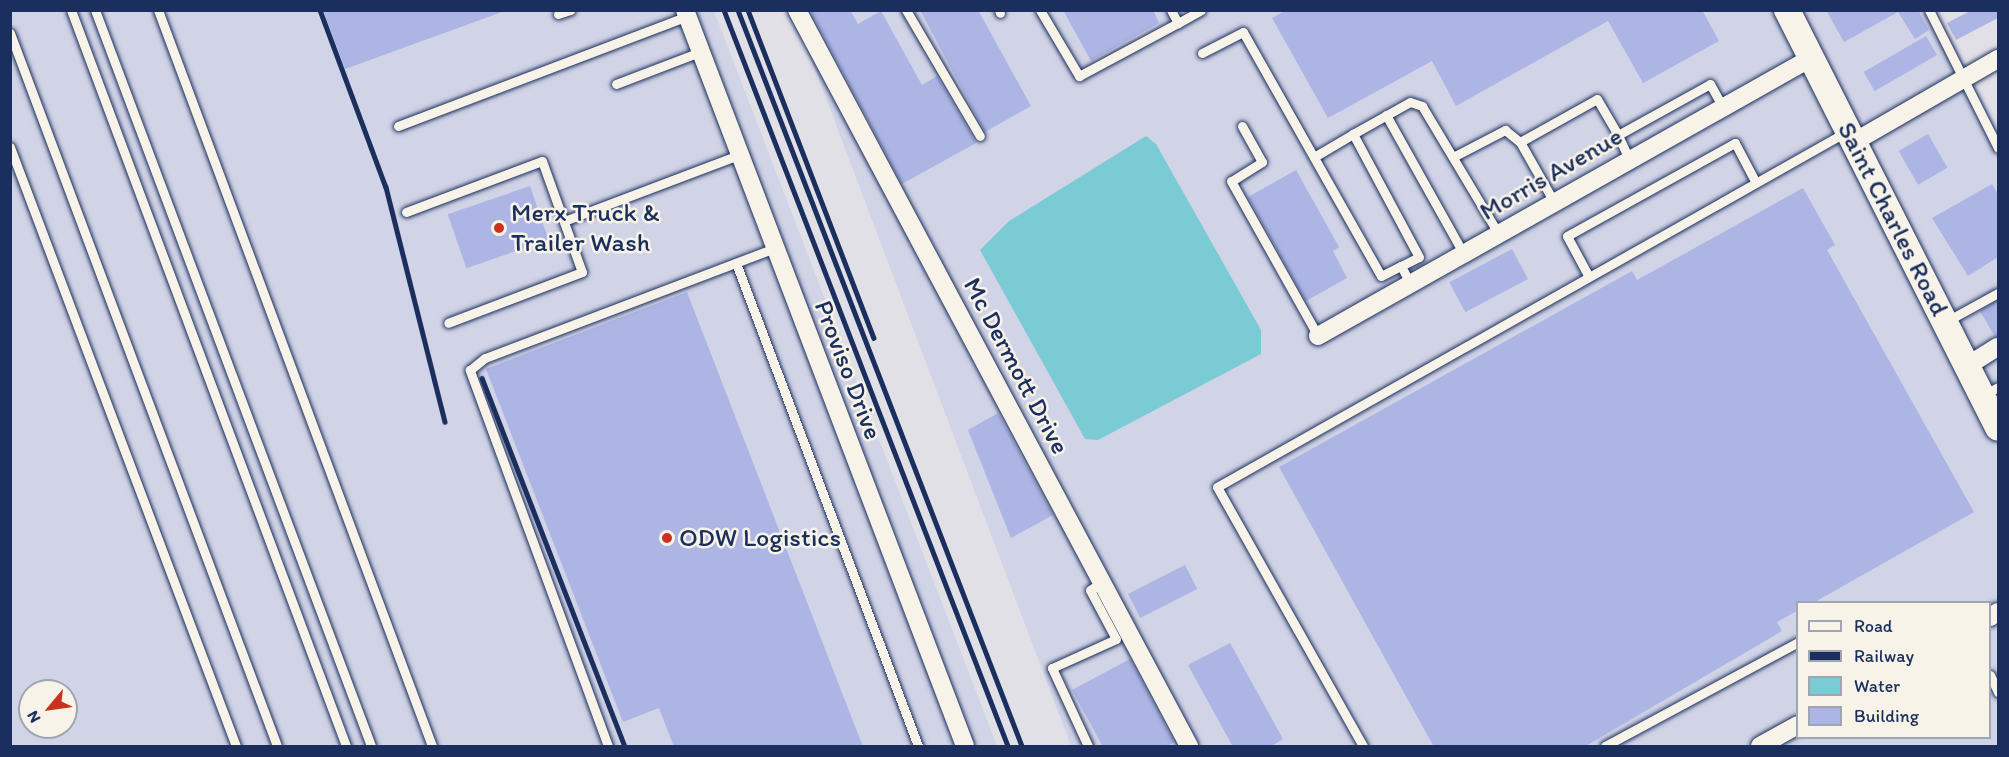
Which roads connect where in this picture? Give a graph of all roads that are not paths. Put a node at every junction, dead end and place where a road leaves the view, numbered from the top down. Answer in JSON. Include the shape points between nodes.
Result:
{"nodes":[{"id":1,"x":71,"y":10,"type":"edge"},
{"id":2,"x":94,"y":10,"type":"edge"},
{"id":3,"x":158,"y":10,"type":"edge"},
{"id":4,"x":570,"y":10,"type":"edge"},
{"id":5,"x":797,"y":10,"type":"edge"},
{"id":6,"x":906,"y":10,"type":"edge"},
{"id":7,"x":1040,"y":10,"type":"edge"},
{"id":8,"x":1171,"y":10,"type":"edge"},
{"id":9,"x":1201,"y":10,"type":"edge"},
{"id":10,"x":1787,"y":10,"type":"edge"},
{"id":11,"x":1929,"y":10,"type":"edge"},
{"id":12,"x":686,"y":13,"type":"edge"},
{"id":13,"x":558,"y":14,"type":"dead end"},
{"id":14,"x":1178,"y":23,"type":"junction"},
{"id":15,"x":10,"y":33,"type":"edge"},
{"id":16,"x":700,"y":52,"type":"junction"},
{"id":17,"x":1202,"y":53,"type":"dead end"},
{"id":18,"x":1811,"y":58,"type":"junction"},
{"id":19,"x":1998,"y":59,"type":"edge"},
{"id":20,"x":1964,"y":79,"type":"junction"},
{"id":21,"x":616,"y":84,"type":"dead end"},
{"id":22,"x":1722,"y":106,"type":"junction"},
{"id":23,"x":1386,"y":115,"type":"junction"},
{"id":24,"x":398,"y":126,"type":"dead end"},
{"id":25,"x":1242,"y":126,"type":"dead end"},
{"id":26,"x":1353,"y":134,"type":"junction"},
{"id":27,"x":1618,"y":135,"type":"junction"},
{"id":28,"x":980,"y":136,"type":"dead end"},
{"id":29,"x":1851,"y":136,"type":"junction"},
{"id":30,"x":1520,"y":142,"type":"junction"},
{"id":31,"x":10,"y":147,"type":"edge"},
{"id":32,"x":1998,"y":148,"type":"edge"},
{"id":33,"x":739,"y":155,"type":"junction"},
{"id":34,"x":1314,"y":156,"type":"junction"},
{"id":35,"x":1453,"y":157,"type":"junction"},
{"id":36,"x":1629,"y":159,"type":"junction"},
{"id":37,"x":1755,"y":181,"type":"junction"},
{"id":38,"x":1554,"y":202,"type":"junction"},
{"id":39,"x":406,"y":212,"type":"dead end"},
{"id":40,"x":564,"y":221,"type":"junction"},
{"id":41,"x":1498,"y":233,"type":"junction"},
{"id":42,"x":774,"y":248,"type":"junction"},
{"id":43,"x":1463,"y":253,"type":"junction"},
{"id":44,"x":736,"y":262,"type":"junction"},
{"id":45,"x":1401,"y":266,"type":"junction"},
{"id":46,"x":1587,"y":276,"type":"junction"},
{"id":47,"x":1410,"y":283,"type":"junction"},
{"id":48,"x":1998,"y":293,"type":"edge"},
{"id":49,"x":1945,"y":322,"type":"junction"},
{"id":50,"x":448,"y":323,"type":"dead end"},
{"id":51,"x":1318,"y":336,"type":"joint"},
{"id":52,"x":1998,"y":347,"type":"edge"},
{"id":53,"x":1967,"y":366,"type":"junction"},
{"id":54,"x":1990,"y":391,"type":"edge"},
{"id":55,"x":1998,"y":428,"type":"edge"},
{"id":56,"x":1102,"y":582,"type":"junction"},
{"id":57,"x":1796,"y":643,"type":"edge"},
{"id":58,"x":1796,"y":726,"type":"edge"},
{"id":59,"x":1764,"y":745,"type":"edge"},
{"id":60,"x":236,"y":747,"type":"edge"},
{"id":61,"x":277,"y":747,"type":"edge"},
{"id":62,"x":346,"y":747,"type":"edge"},
{"id":63,"x":371,"y":747,"type":"edge"},
{"id":64,"x":432,"y":747,"type":"edge"},
{"id":65,"x":608,"y":747,"type":"edge"},
{"id":66,"x":918,"y":747,"type":"edge"},
{"id":67,"x":965,"y":747,"type":"edge"},
{"id":68,"x":1088,"y":747,"type":"edge"},
{"id":69,"x":1189,"y":747,"type":"edge"},
{"id":70,"x":1363,"y":747,"type":"edge"},
{"id":71,"x":1605,"y":747,"type":"edge"}],
"edges":[{"from":1,"to":62,"type":"lane"},
{"from":2,"to":63,"type":"lane"},
{"from":3,"to":64,"type":"lane"},
{"from":4,"to":13,"type":"lane"},
{"from":5,"to":56,"type":"street","name":"Mc Dermott Drive"},
{"from":6,"to":28,"type":"lane"},
{"from":7,"to":14,"type":"lane","via":[[1079,76]]},
{"from":8,"to":14,"type":"lane"},
{"from":9,"to":14,"type":"lane"},
{"from":10,"to":18,"type":"main road","name":"Saint Charles Road"},
{"from":11,"to":20,"type":"lane"},
{"from":12,"to":16,"type":"street","name":"Proviso Drive"},
{"from":12,"to":24,"type":"lane"},
{"from":15,"to":61,"type":"lane"},
{"from":16,"to":21,"type":"lane"},
{"from":16,"to":33,"type":"street","name":"Proviso Drive"},
{"from":17,"to":34,"type":"lane","via":[[1243,32]]},
{"from":18,"to":22,"type":"street","name":"Morris Avenue"},
{"from":18,"to":29,"type":"main road","name":"Saint Charles Road"},
{"from":19,"to":20,"type":"street"},
{"from":20,"to":29,"type":"street"},
{"from":20,"to":32,"type":"lane"},
{"from":22,"to":27,"type":"lane","via":[[1710,84]]},
{"from":22,"to":36,"type":"street","name":"Morris Avenue"},
{"from":23,"to":26,"type":"lane"},
{"from":23,"to":35,"type":"lane","via":[[1410,102],[1422,106]]},
{"from":23,"to":43,"type":"lane"},
{"from":25,"to":51,"type":"lane","via":[[1262,162],[1231,181]]},
{"from":26,"to":34,"type":"lane"},
{"from":26,"to":45,"type":"lane","via":[[1419,257]]},
{"from":27,"to":30,"type":"lane","via":[[1597,99]]},
{"from":27,"to":36,"type":"lane"},
{"from":29,"to":37,"type":"lane"},
{"from":29,"to":49,"type":"main road","name":"Saint Charles Road"},
{"from":30,"to":35,"type":"lane","via":[[1505,130]]},
{"from":30,"to":38,"type":"lane"},
{"from":31,"to":60,"type":"lane"},
{"from":33,"to":40,"type":"lane"},
{"from":33,"to":42,"type":"street","name":"Proviso Drive"},
{"from":34,"to":45,"type":"lane","via":[[1381,276]]},
{"from":35,"to":41,"type":"lane"},
{"from":36,"to":38,"type":"street","name":"Morris Avenue"},
{"from":37,"to":46,"type":"lane"},
{"from":37,"to":46,"type":"lane","via":[[1736,143],[1567,236]]},
{"from":38,"to":41,"type":"street","name":"Morris Avenue"},
{"from":39,"to":40,"type":"lane","via":[[542,160]]},
{"from":40,"to":50,"type":"lane","via":[[582,272]]},
{"from":41,"to":43,"type":"street","name":"Morris Avenue"},
{"from":42,"to":44,"type":"lane"},
{"from":42,"to":67,"type":"street","name":"Proviso Drive"},
{"from":43,"to":47,"type":"street","name":"Morris Avenue"},
{"from":44,"to":65,"type":"lane","via":[[485,358],[470,370]]},
{"from":44,"to":66,"type":"lane"},
{"from":45,"to":47,"type":"lane"},
{"from":46,"to":70,"type":"lane","via":[[1217,487]]},
{"from":47,"to":51,"type":"street","name":"Morris Avenue"},
{"from":48,"to":49,"type":"lane"},
{"from":49,"to":53,"type":"main road","name":"Saint Charles Road"},
{"from":52,"to":53,"type":"street"},
{"from":53,"to":54,"type":"main road","name":"Saint Charles Road"},
{"from":54,"to":55,"type":"main road","name":"Saint Charles Road"},
{"from":56,"to":68,"type":"lane","via":[[1090,590],[1116,639],[1052,668]]},
{"from":56,"to":69,"type":"street","name":"Mc Dermott Drive"},
{"from":57,"to":71,"type":"lane"},
{"from":58,"to":59,"type":"street"}]}
